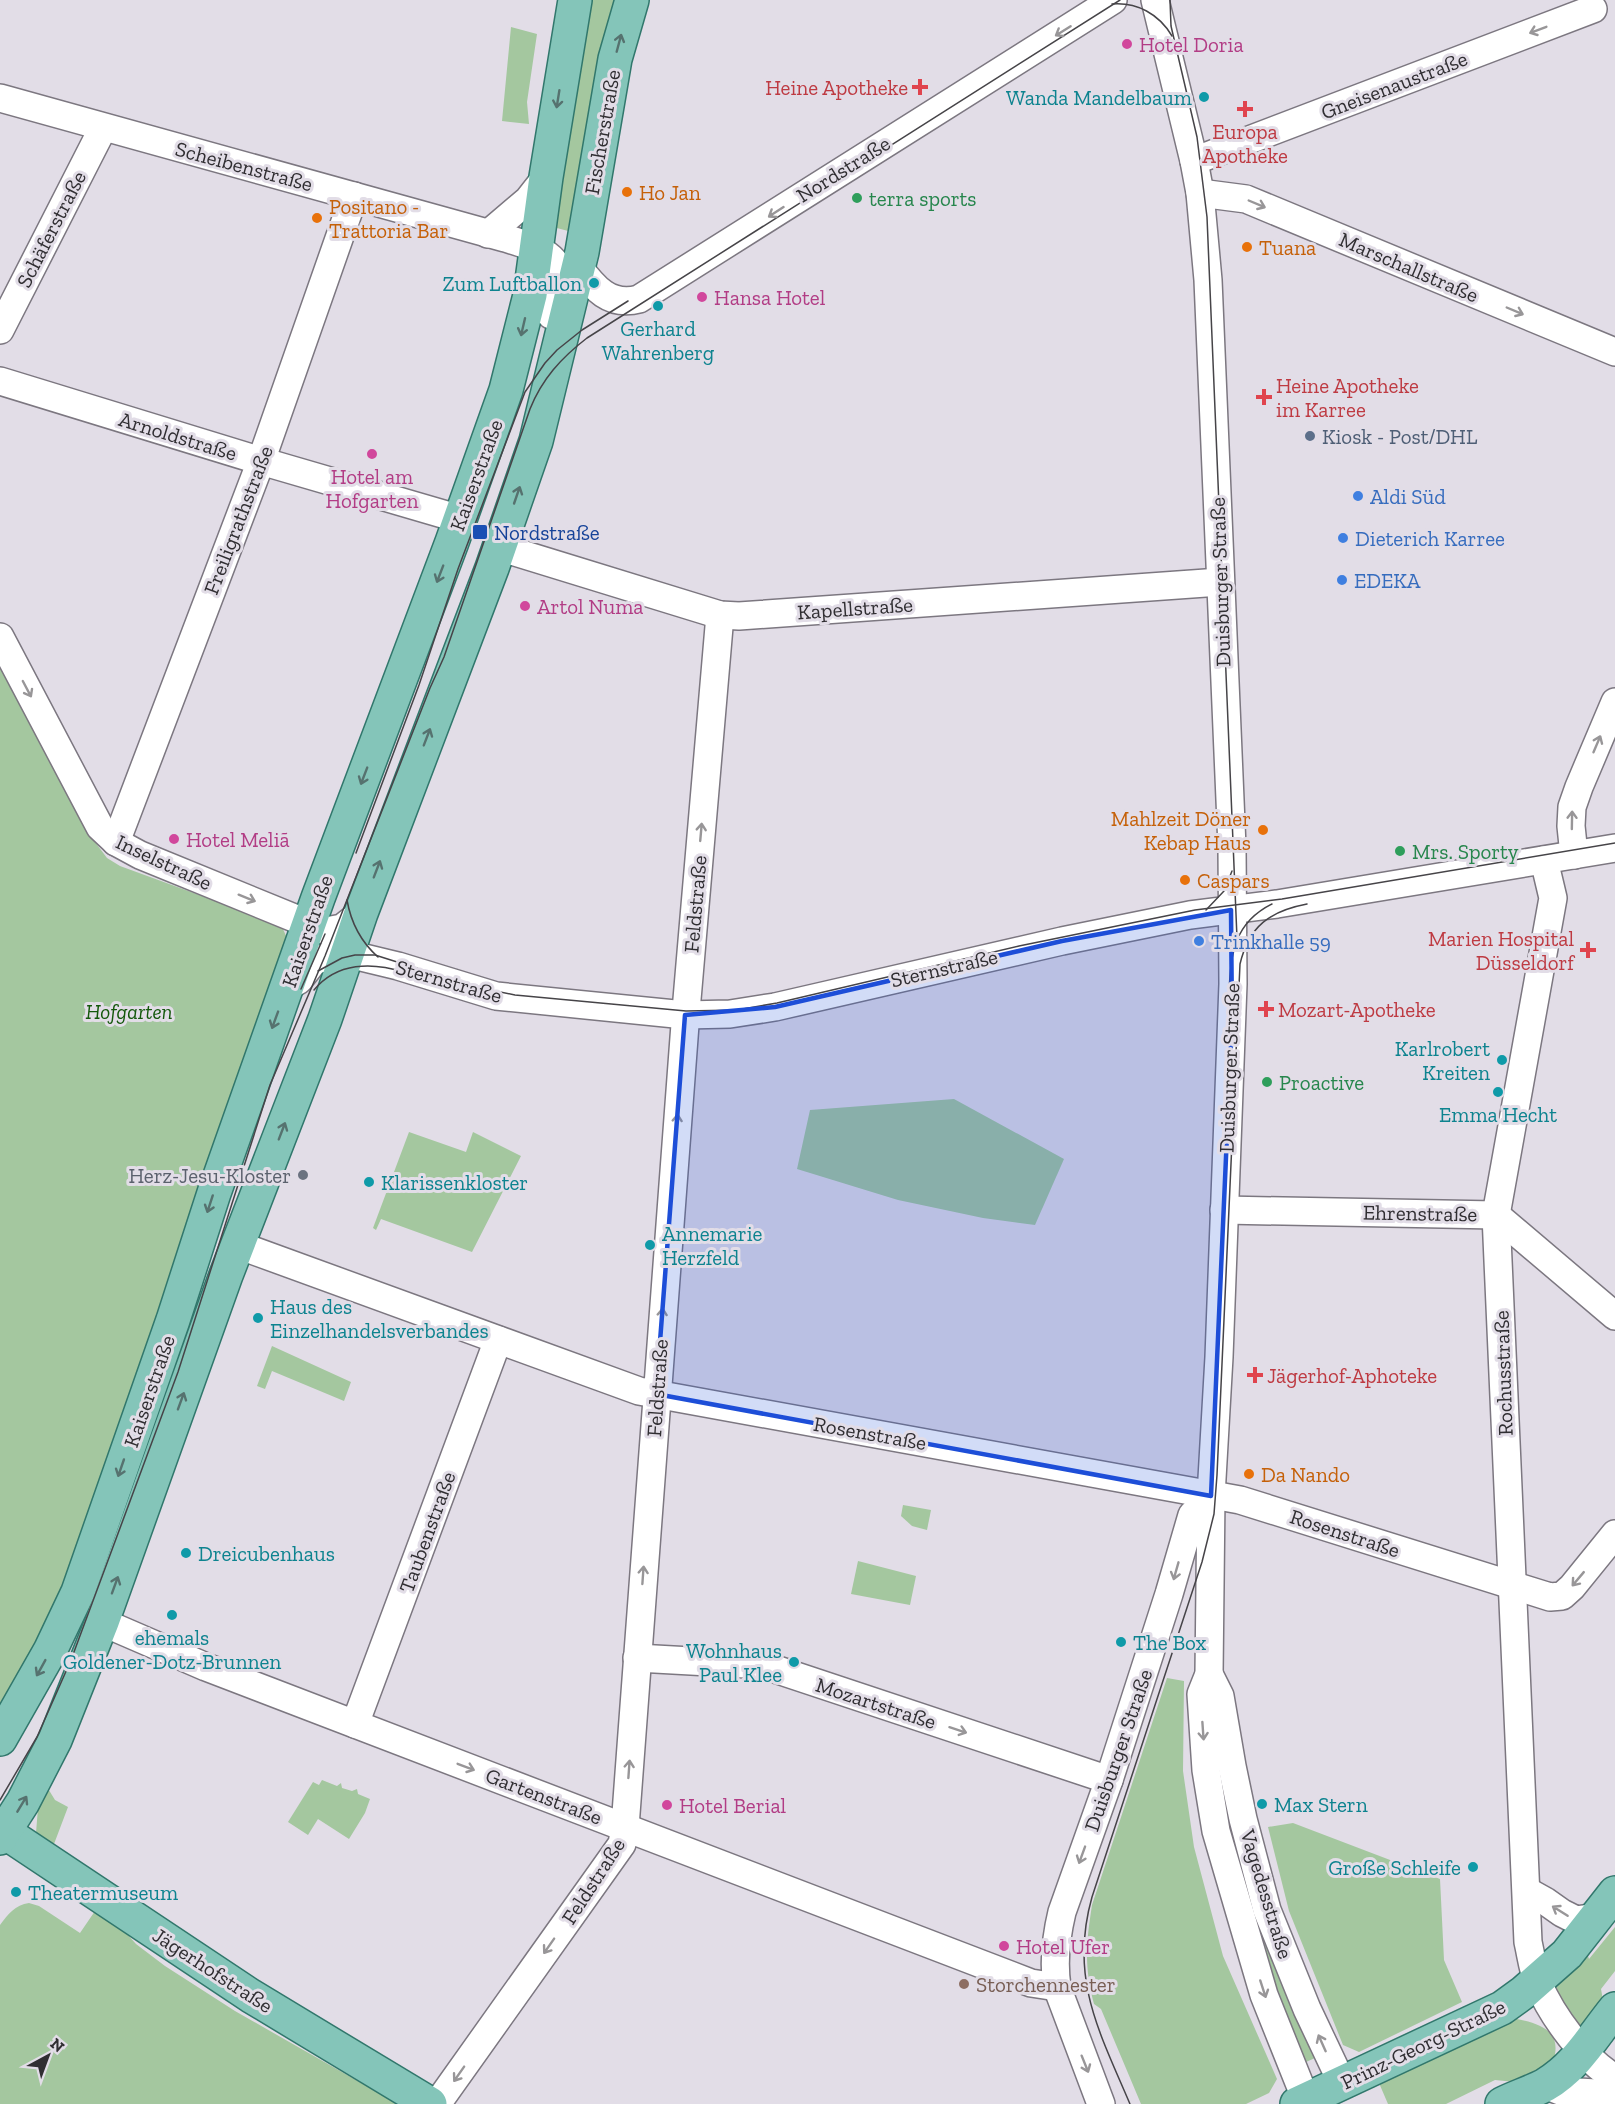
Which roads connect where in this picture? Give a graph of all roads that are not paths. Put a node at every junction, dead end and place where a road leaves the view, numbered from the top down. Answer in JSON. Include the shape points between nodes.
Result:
{"nodes":[{"id":1,"x":575,"y":0,"type":"edge"},
{"id":2,"x":632,"y":0,"type":"edge"},
{"id":3,"x":1113,"y":0,"type":"edge"},
{"id":4,"x":1155,"y":0,"type":"edge"},
{"id":5,"x":1601,"y":8,"type":"edge"},
{"id":6,"x":0,"y":98,"type":"edge"},
{"id":7,"x":103,"y":128,"type":"junction"},
{"id":8,"x":1194,"y":160,"type":"junction"},
{"id":9,"x":546,"y":177,"type":"junction"},
{"id":10,"x":1200,"y":193,"type":"junction"},
{"id":11,"x":354,"y":196,"type":"junction"},
{"id":12,"x":488,"y":234,"type":"junction"},
{"id":13,"x":537,"y":249,"type":"junction"},
{"id":14,"x":578,"y":266,"type":"junction"},
{"id":15,"x":0,"y":330,"type":"edge"},
{"id":16,"x":1615,"y":352,"type":"edge"},
{"id":17,"x":0,"y":381,"type":"edge"},
{"id":18,"x":549,"y":383,"type":"junction"},
{"id":19,"x":261,"y":461,"type":"junction"},
{"id":20,"x":459,"y":519,"type":"junction"},
{"id":21,"x":499,"y":547,"type":"junction"},
{"id":22,"x":1220,"y":582,"type":"junction"},
{"id":23,"x":720,"y":615,"type":"junction"},
{"id":24,"x":0,"y":637,"type":"edge"},
{"id":25,"x":1615,"y":702,"type":"edge"},
{"id":26,"x":116,"y":842,"type":"junction"},
{"id":27,"x":1615,"y":848,"type":"edge"},
{"id":28,"x":1574,"y":855,"type":"junction"},
{"id":29,"x":1544,"y":860,"type":"junction"},
{"id":30,"x":1231,"y":910,"type":"junction"},
{"id":31,"x":361,"y":913,"type":"junction"},
{"id":32,"x":309,"y":925,"type":"junction"},
{"id":33,"x":347,"y":953,"type":"junction"},
{"id":34,"x":287,"y":987,"type":"junction"},
{"id":35,"x":685,"y":1016,"type":"junction"},
{"id":36,"x":1224,"y":1210,"type":"junction"},
{"id":37,"x":1496,"y":1215,"type":"junction"},
{"id":38,"x":238,"y":1245,"type":"junction"},
{"id":39,"x":1615,"y":1316,"type":"edge"},
{"id":40,"x":498,"y":1340,"type":"junction"},
{"id":41,"x":656,"y":1394,"type":"junction"},
{"id":42,"x":1211,"y":1496,"type":"junction"},
{"id":43,"x":1615,"y":1534,"type":"edge"},
{"id":44,"x":1512,"y":1586,"type":"junction"},
{"id":45,"x":102,"y":1622,"type":"junction"},
{"id":46,"x":637,"y":1658,"type":"junction"},
{"id":47,"x":1209,"y":1674,"type":"junction"},
{"id":48,"x":356,"y":1724,"type":"junction"},
{"id":49,"x":0,"y":1739,"type":"edge"},
{"id":50,"x":1109,"y":1780,"type":"junction"},
{"id":51,"x":625,"y":1827,"type":"junction"},
{"id":52,"x":1,"y":1833,"type":"edge"},
{"id":53,"x":1527,"y":1891,"type":"junction"},
{"id":54,"x":1606,"y":1905,"type":"edge"},
{"id":55,"x":1537,"y":1981,"type":"junction"},
{"id":56,"x":1057,"y":1987,"type":"junction"},
{"id":57,"x":1502,"y":2008,"type":"junction"},
{"id":58,"x":1615,"y":2009,"type":"edge"},
{"id":59,"x":1554,"y":2014,"type":"junction"},
{"id":60,"x":1584,"y":2051,"type":"junction"},
{"id":61,"x":1615,"y":2078,"type":"edge"},
{"id":62,"x":1348,"y":2094,"type":"edge"},
{"id":63,"x":1545,"y":2094,"type":"edge"},
{"id":64,"x":1615,"y":2094,"type":"edge"},
{"id":65,"x":1304,"y":2103,"type":"edge"},
{"id":66,"x":430,"y":2104,"type":"edge"},
{"id":67,"x":437,"y":2104,"type":"edge"},
{"id":68,"x":1101,"y":2104,"type":"edge"},
{"id":69,"x":1502,"y":2104,"type":"edge"}],
"edges":[{"from":1,"to":9,"type":"main road","one_way":true},
{"from":14,"to":2,"type":"main road","name":"Fischerstraße","one_way":true,"via":[[615,59]]},
{"from":3,"to":14,"type":"street","name":"Nordstraße","one_way":true,"via":[[639,299],[623,302],[605,297]]},
{"from":4,"to":8,"type":"street","name":"Duisburger Straße"},
{"from":5,"to":8,"type":"street","name":"Gneisenaustraße","one_way":true},
{"from":6,"to":7,"type":"street","name":"Scheibenstraße"},
{"from":7,"to":11,"type":"street","name":"Scheibenstraße"},
{"from":7,"to":15,"type":"street","name":"Schäferstraße"},
{"from":8,"to":10,"type":"street","name":"Duisburger Straße"},
{"from":9,"to":12,"type":"street","via":[[528,200]]},
{"from":9,"to":13,"type":"main road"},
{"from":10,"to":16,"type":"street","name":"Marschallstraße","one_way":true,"via":[[1246,199]]},
{"from":10,"to":22,"type":"street","name":"Duisburger Straße","via":[[1208,280]]},
{"from":11,"to":12,"type":"street","name":"Scheibenstraße"},
{"from":11,"to":19,"type":"street","name":"Freiligrathstraße"},
{"from":12,"to":13,"type":"street","name":"Scheibenstraße"},
{"from":13,"to":18,"type":"street","name":"Kaiserstraße","via":[[552,259],[559,275],[552,308]]},
{"from":13,"to":20,"type":"main road","name":"Kaiserstraße","one_way":true,"via":[[528,306],[507,390]]},
{"from":14,"to":18,"type":"main road","name":"Kaiserstraße"},
{"from":17,"to":19,"type":"street","name":"Arnoldstraße"},
{"from":21,"to":18,"type":"main road","name":"Kaiserstraße","one_way":true,"via":[[536,441]]},
{"from":19,"to":20,"type":"street","name":"Arnoldstraße"},
{"from":19,"to":26,"type":"street","name":"Freiligrathstraße"},
{"from":20,"to":32,"type":"main road","name":"Kaiserstraße","one_way":true},
{"from":21,"to":23,"type":"street","name":"Kapellstraße"},
{"from":31,"to":21,"type":"main road","name":"Kaiserstraße","one_way":true},
{"from":22,"to":23,"type":"street","name":"Kapellstraße"},
{"from":22,"to":30,"type":"street","name":"Duisburger Straße","via":[[1232,847]]},
{"from":35,"to":23,"type":"street","name":"Feldstraße","one_way":true},
{"from":24,"to":26,"type":"street","name":"Inselstraße","one_way":true,"via":[[100,827]]},
{"from":28,"to":25,"type":"street","one_way":true,"via":[[1572,807]]},
{"from":26,"to":32,"type":"street","name":"Inselstraße","one_way":true},
{"from":27,"to":28,"type":"street","name":"Sternstraße"},
{"from":28,"to":29,"type":"street","name":"Sternstraße"},
{"from":29,"to":30,"type":"street","name":"Sternstraße"},
{"from":29,"to":37,"type":"street","name":"Rochusstraße","via":[[1553,898]]},
{"from":30,"to":35,"type":"street","name":"Sternstraße","via":[[1062,941],[775,1007]]},
{"from":30,"to":36,"type":"street","name":"Duisburger Straße","via":[[1232,1017]]},
{"from":31,"to":32,"type":"street","name":"Inselstraße","via":[[335,931]]},
{"from":31,"to":33,"type":"main road","name":"Kaiserstraße"},
{"from":32,"to":34,"type":"main road","name":"Kaiserstraße"},
{"from":33,"to":34,"type":"street","name":"Sternstraße","via":[[314,961],[299,980]]},
{"from":33,"to":35,"type":"street","name":"Sternstraße","via":[[496,996]]},
{"from":38,"to":33,"type":"main road","name":"Kaiserstraße","one_way":true},
{"from":34,"to":49,"type":"main road","name":"Kaiserstraße","one_way":true,"via":[[78,1592]]},
{"from":41,"to":35,"type":"street","name":"Feldstraße","one_way":true},
{"from":36,"to":37,"type":"street","name":"Ehrenstraße"},
{"from":36,"to":42,"type":"street","name":"Duisburger Straße"},
{"from":37,"to":39,"type":"street","name":"Ehrenstraße"},
{"from":37,"to":44,"type":"street","name":"Rochusstraße"},
{"from":38,"to":40,"type":"street","name":"Rosenstraße"},
{"from":45,"to":38,"type":"main road","name":"Kaiserstraße","one_way":true},
{"from":40,"to":41,"type":"street","name":"Rosenstraße"},
{"from":40,"to":48,"type":"street","name":"Taubenstraße"},
{"from":41,"to":42,"type":"street","name":"Rosenstraße"},
{"from":46,"to":41,"type":"street","name":"Feldstraße","one_way":true},
{"from":42,"to":44,"type":"street","name":"Rosenstraße","via":[[1240,1500]]},
{"from":42,"to":47,"type":"street","name":"Vagedesstraße"},
{"from":42,"to":50,"type":"street","name":"Duisburger Straße","one_way":true,"via":[[1192,1515]]},
{"from":43,"to":44,"type":"street","name":"Rosenstraße","one_way":true,"via":[[1562,1596],[1550,1597]]},
{"from":44,"to":53,"type":"street","name":"Rochusstraße"},
{"from":45,"to":48,"type":"street","name":"Gartenstraße"},
{"from":52,"to":45,"type":"main road","name":"Kaiserstraße","one_way":true,"via":[[23,1802],[55,1740]]},
{"from":46,"to":50,"type":"street","name":"Mozartstraße","one_way":true,"via":[[763,1665]]},
{"from":51,"to":46,"type":"street","name":"Feldstraße","one_way":true},
{"from":62,"to":47,"type":"street","name":"Vagedesstraße","one_way":true,"via":[[1306,2008],[1267,1910],[1241,1808],[1220,1696]]},
{"from":47,"to":65,"type":"street","name":"Vagedesstraße","one_way":true,"via":[[1201,1694],[1206,1770],[1216,1831],[1264,1995]]},
{"from":48,"to":51,"type":"street","name":"Gartenstraße","one_way":true},
{"from":50,"to":56,"type":"street","name":"Duisburger Straße","one_way":true,"via":[[1062,1912],[1054,1968]]},
{"from":51,"to":56,"type":"street","name":"Gartenstraße","via":[[1031,1983]]},
{"from":51,"to":67,"type":"street","name":"Feldstraße","one_way":true,"via":[[622,1844]]},
{"from":52,"to":66,"type":"main road","name":"Jägerhofstraße","via":[[251,1996]]},
{"from":54,"to":53,"type":"street","one_way":true,"via":[[1576,1920]]},
{"from":53,"to":55,"type":"street","name":"Rochusstraße","via":[[1528,1942]]},
{"from":54,"to":55,"type":"main road","name":"Prinz-Georg-Straße","via":[[1567,1954]]},
{"from":55,"to":57,"type":"main road","name":"Prinz-Georg-Straße"},
{"from":55,"to":59,"type":"street","name":"Rochusstraße"},
{"from":56,"to":68,"type":"street","name":"Duisburger Straße","one_way":true},
{"from":57,"to":59,"type":"street"},
{"from":57,"to":62,"type":"main road","name":"Prinz-Georg-Straße"},
{"from":58,"to":60,"type":"main road"},
{"from":59,"to":60,"type":"street","name":"Rochusstraße"},
{"from":60,"to":61,"type":"street","name":"Rochusstraße"},
{"from":60,"to":63,"type":"main road"},
{"from":62,"to":65,"type":"main road","name":"Prinz-Georg-Straße"},
{"from":63,"to":64,"type":"street"},
{"from":63,"to":69,"type":"main road"}]}
